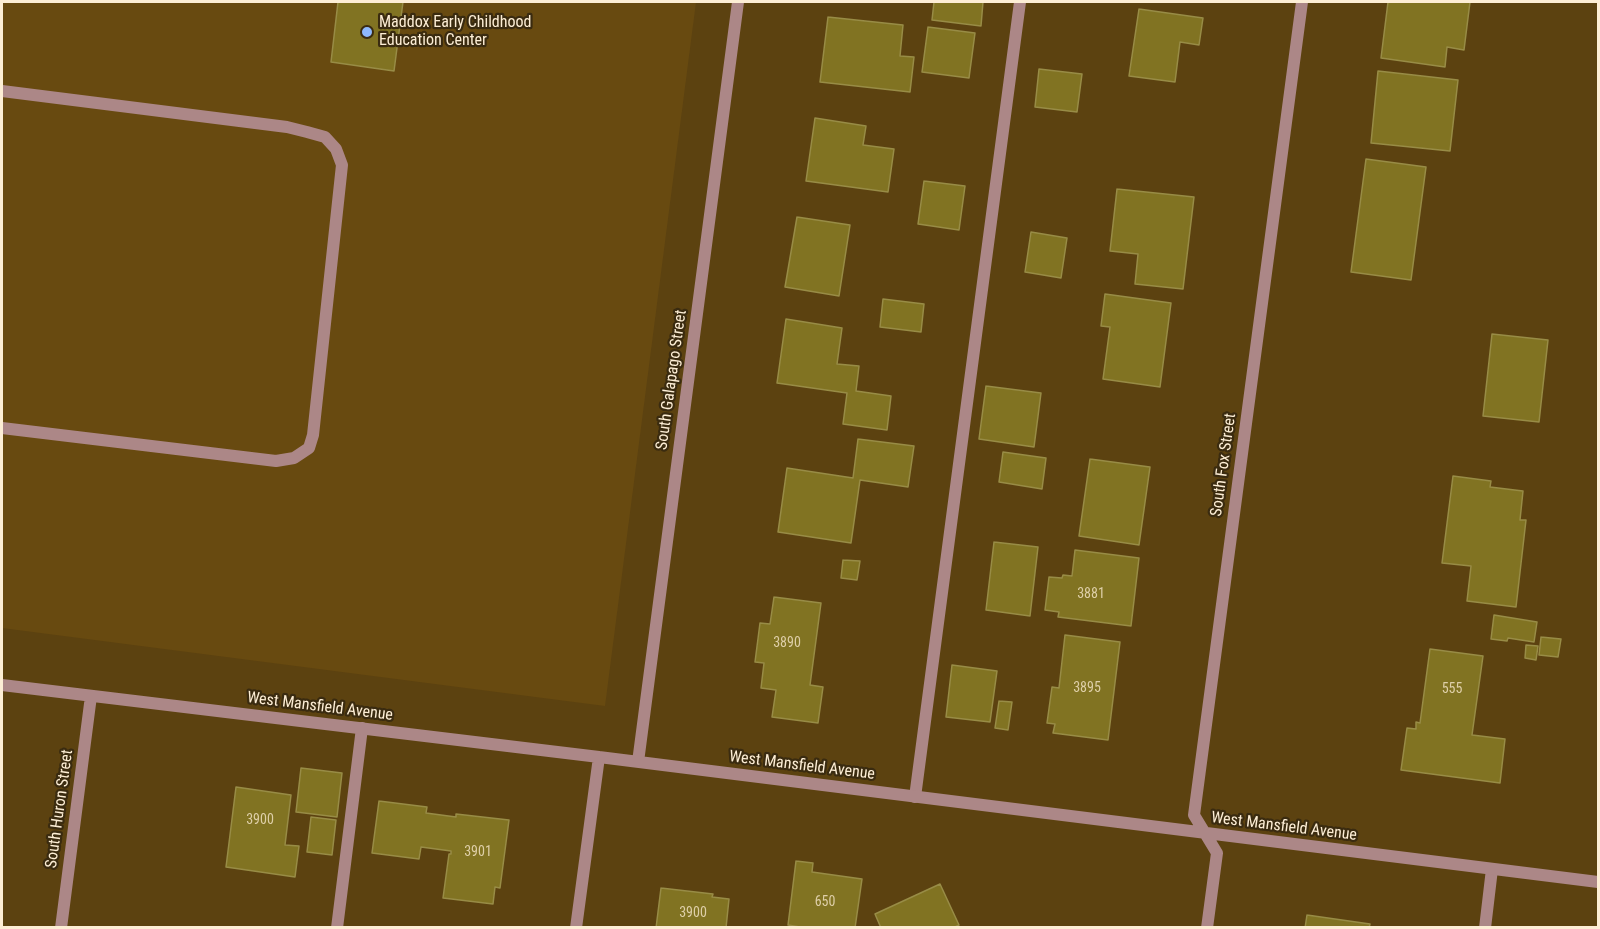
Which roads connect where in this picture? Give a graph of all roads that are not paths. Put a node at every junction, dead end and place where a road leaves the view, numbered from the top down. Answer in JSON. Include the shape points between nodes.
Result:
{"nodes":[{"id":1,"x":738,"y":2,"type":"edge"},
{"id":2,"x":1020,"y":2,"type":"edge"},
{"id":3,"x":1302,"y":2,"type":"edge"},
{"id":4,"x":2,"y":91,"type":"edge"},
{"id":5,"x":2,"y":428,"type":"edge"},
{"id":6,"x":2,"y":685,"type":"edge"},
{"id":7,"x":91,"y":696,"type":"junction"},
{"id":8,"x":362,"y":728,"type":"junction"},
{"id":9,"x":599,"y":757,"type":"junction"},
{"id":10,"x":638,"y":762,"type":"junction"},
{"id":11,"x":915,"y":797,"type":"junction"},
{"id":12,"x":1207,"y":834,"type":"junction"},
{"id":13,"x":1492,"y":869,"type":"junction"},
{"id":14,"x":1599,"y":882,"type":"edge"},
{"id":15,"x":61,"y":927,"type":"edge"},
{"id":16,"x":337,"y":927,"type":"edge"},
{"id":17,"x":576,"y":927,"type":"edge"},
{"id":18,"x":1207,"y":927,"type":"edge"},
{"id":19,"x":1485,"y":927,"type":"edge"}],
"edges":[{"from":1,"to":10,"type":"street","name":"South Galapago Street"},
{"from":2,"to":11,"type":"street"},
{"from":3,"to":12,"type":"street","name":"South Fox Street","via":[[1194,816]]},
{"from":4,"to":5,"type":"street","via":[[297,129],[325,137],[336,149],[342,165],[309,448],[294,458],[276,461]]},
{"from":6,"to":7,"type":"street","name":"West Mansfield Avenue"},
{"from":7,"to":8,"type":"street","name":"West Mansfield Avenue"},
{"from":7,"to":15,"type":"street","name":"South Huron Street"},
{"from":8,"to":9,"type":"street","name":"West Mansfield Avenue"},
{"from":8,"to":16,"type":"street"},
{"from":9,"to":10,"type":"street","name":"West Mansfield Avenue"},
{"from":9,"to":17,"type":"street"},
{"from":10,"to":11,"type":"street","name":"West Mansfield Avenue"},
{"from":11,"to":12,"type":"street","name":"West Mansfield Avenue"},
{"from":12,"to":13,"type":"street","name":"West Mansfield Avenue"},
{"from":12,"to":18,"type":"street","name":"South Fox Street","via":[[1217,853]]},
{"from":13,"to":14,"type":"street","name":"West Mansfield Avenue"},
{"from":13,"to":19,"type":"street"}]}
